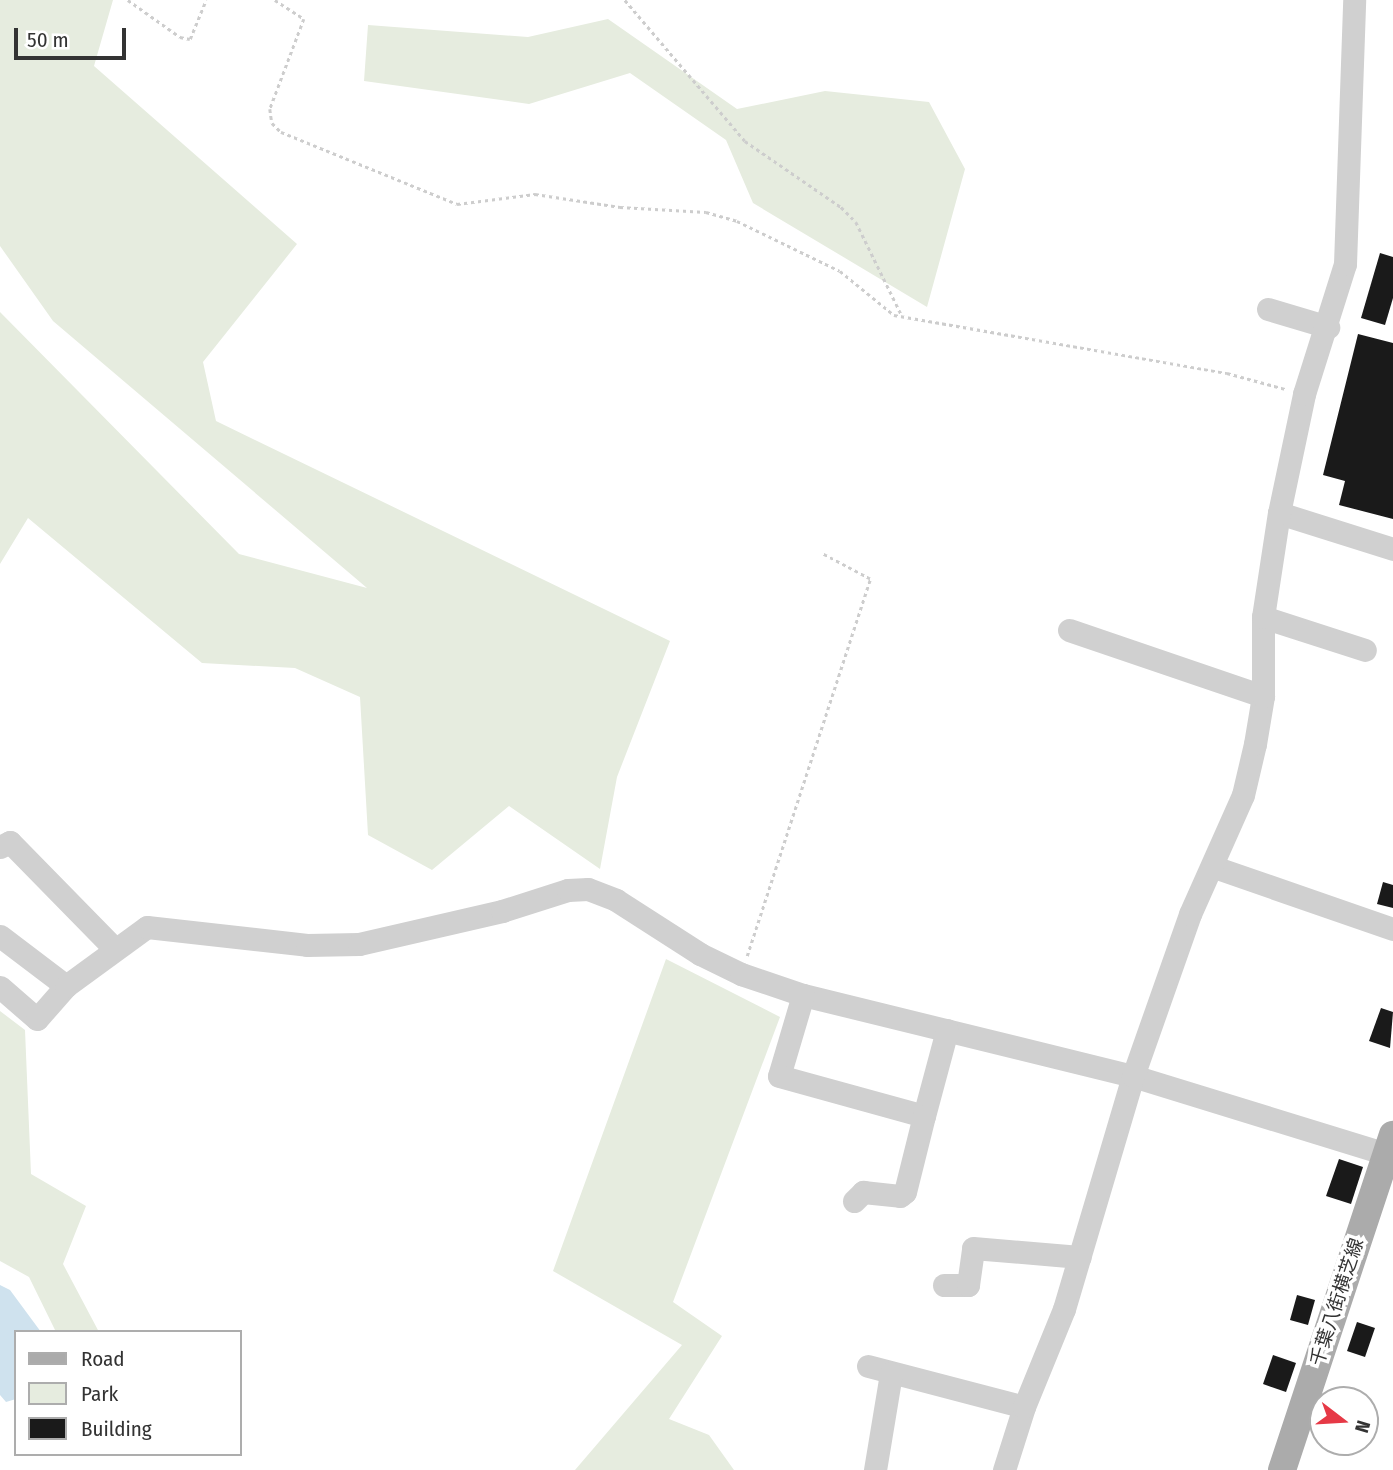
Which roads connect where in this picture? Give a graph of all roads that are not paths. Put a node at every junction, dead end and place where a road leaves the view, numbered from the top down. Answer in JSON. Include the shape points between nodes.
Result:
{"nodes":[{"id":1,"x":1354,"y":0,"type":"edge"},
{"id":2,"x":1268,"y":309,"type":"dead end"},
{"id":3,"x":1328,"y":327,"type":"junction"},
{"id":4,"x":1279,"y":513,"type":"junction"},
{"id":5,"x":1393,"y":549,"type":"edge"},
{"id":6,"x":1263,"y":617,"type":"junction"},
{"id":7,"x":1069,"y":629,"type":"dead end"},
{"id":8,"x":1365,"y":650,"type":"dead end"},
{"id":9,"x":1263,"y":696,"type":"junction"},
{"id":10,"x":0,"y":847,"type":"edge"},
{"id":11,"x":1214,"y":867,"type":"junction"},
{"id":12,"x":1393,"y":929,"type":"edge"},
{"id":13,"x":2,"y":932,"type":"edge"},
{"id":14,"x":113,"y":947,"type":"junction"},
{"id":15,"x":66,"y":986,"type":"junction"},
{"id":16,"x":0,"y":987,"type":"edge"},
{"id":17,"x":803,"y":995,"type":"junction"},
{"id":18,"x":947,"y":1030,"type":"junction"},
{"id":19,"x":1133,"y":1076,"type":"junction"},
{"id":20,"x":924,"y":1116,"type":"junction"},
{"id":21,"x":1390,"y":1145,"type":"edge"},
{"id":22,"x":854,"y":1201,"type":"dead end"},
{"id":23,"x":1080,"y":1258,"type":"junction"},
{"id":24,"x":944,"y":1285,"type":"dead end"},
{"id":25,"x":868,"y":1366,"type":"dead end"},
{"id":26,"x":891,"y":1373,"type":"junction"},
{"id":27,"x":1024,"y":1407,"type":"junction"},
{"id":28,"x":875,"y":1470,"type":"edge"},
{"id":29,"x":1004,"y":1470,"type":"edge"},
{"id":30,"x":1282,"y":1470,"type":"edge"}],
"edges":[{"from":1,"to":3,"type":"street","via":[[1345,264]]},
{"from":2,"to":3,"type":"street"},
{"from":3,"to":4,"type":"street","via":[[1304,394]]},
{"from":4,"to":5,"type":"street"},
{"from":4,"to":6,"type":"street"},
{"from":6,"to":8,"type":"street"},
{"from":6,"to":9,"type":"street"},
{"from":7,"to":9,"type":"street"},
{"from":9,"to":11,"type":"street","via":[[1243,795]]},
{"from":10,"to":14,"type":"street","via":[[10,842]]},
{"from":11,"to":12,"type":"street"},
{"from":11,"to":19,"type":"street","via":[[1191,914]]},
{"from":13,"to":15,"type":"street"},
{"from":14,"to":15,"type":"street"},
{"from":14,"to":17,"type":"street","via":[[147,927],[307,945],[359,944],[502,911],[568,890],[588,889],[616,900],[700,954]]},
{"from":15,"to":16,"type":"street","via":[[37,1019]]},
{"from":17,"to":18,"type":"street"},
{"from":17,"to":20,"type":"street","via":[[779,1076]]},
{"from":18,"to":19,"type":"street"},
{"from":18,"to":20,"type":"street"},
{"from":19,"to":21,"type":"street"},
{"from":19,"to":23,"type":"street"},
{"from":20,"to":22,"type":"street","via":[[905,1192],[900,1196],[863,1192]]},
{"from":21,"to":30,"type":"main road","name":"千葉八街横芝線"},
{"from":23,"to":24,"type":"street","via":[[973,1248],[968,1285]]},
{"from":23,"to":27,"type":"street"},
{"from":25,"to":26,"type":"street"},
{"from":26,"to":27,"type":"street"},
{"from":26,"to":28,"type":"street"},
{"from":27,"to":29,"type":"street"}]}
